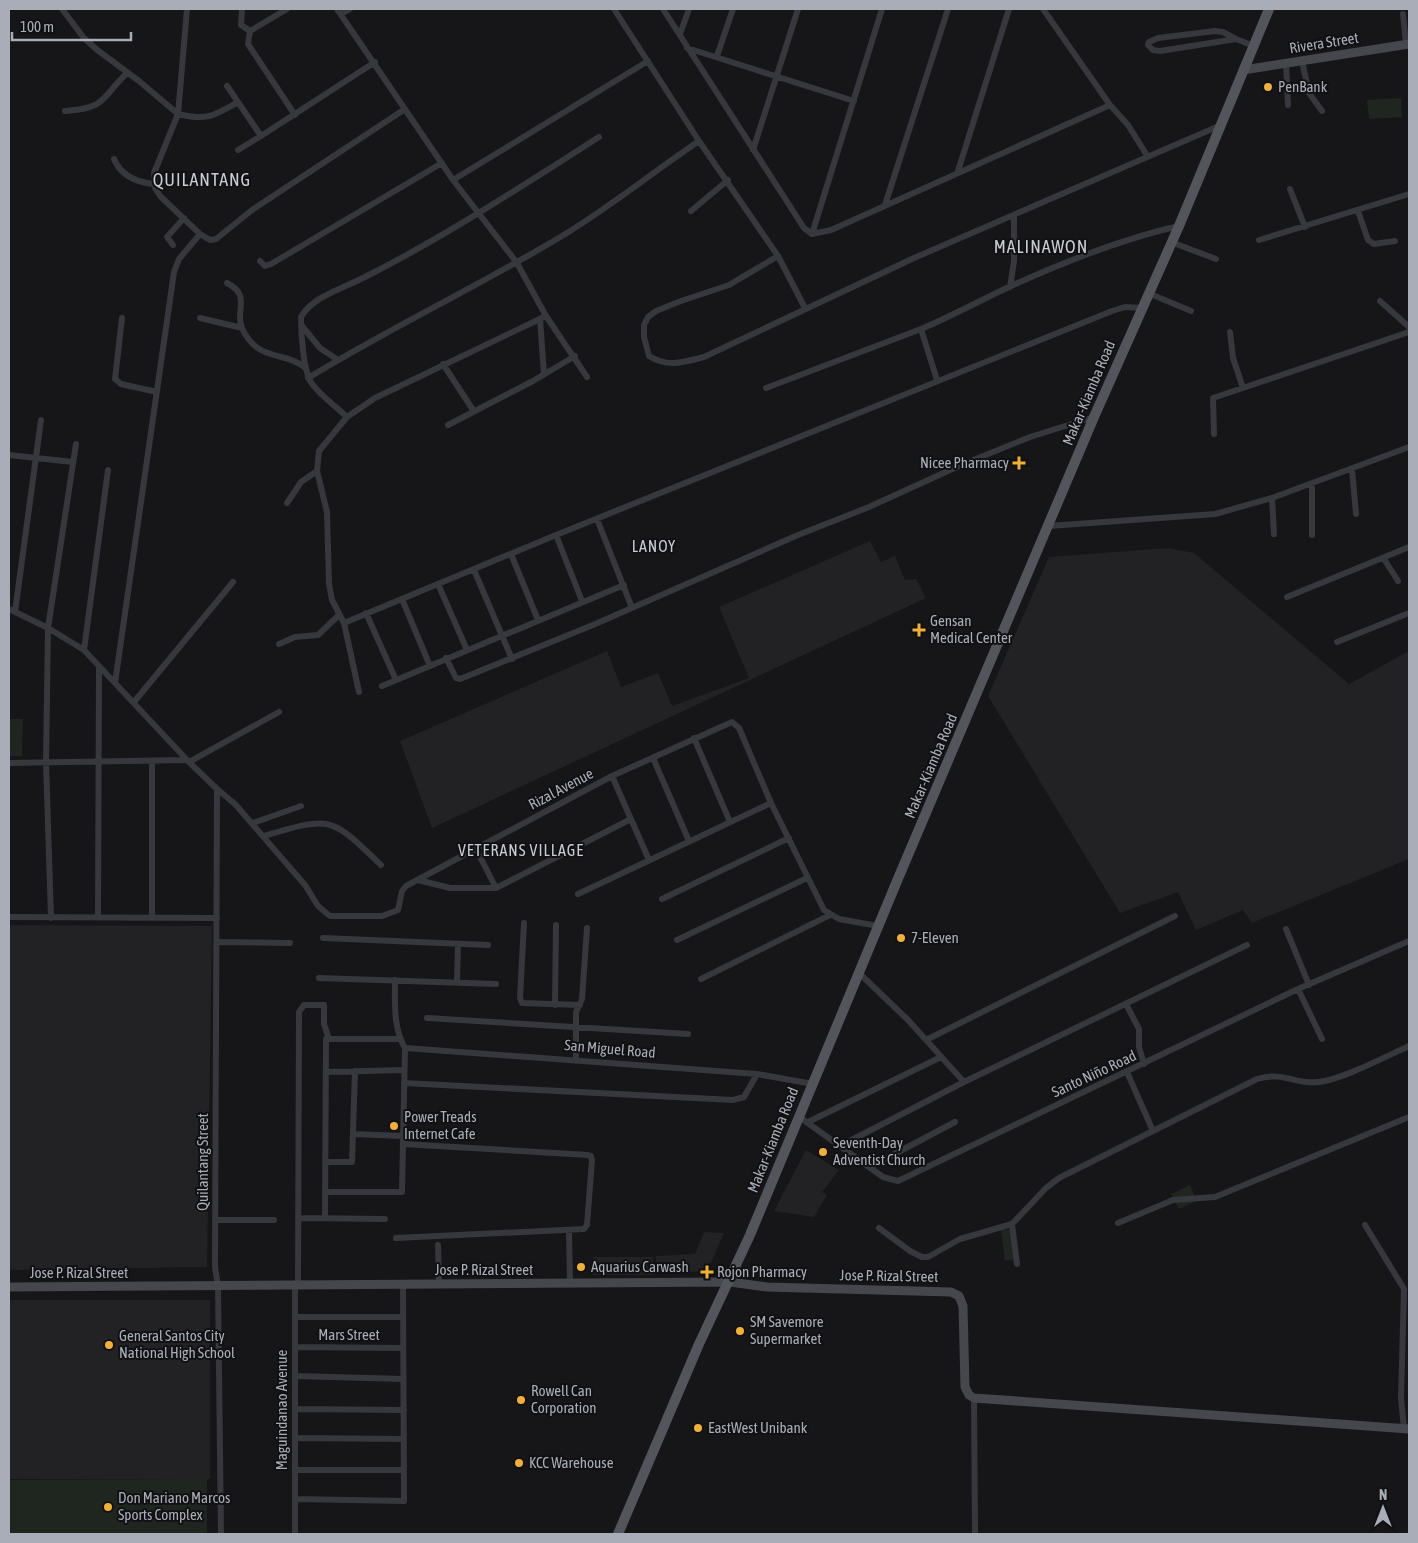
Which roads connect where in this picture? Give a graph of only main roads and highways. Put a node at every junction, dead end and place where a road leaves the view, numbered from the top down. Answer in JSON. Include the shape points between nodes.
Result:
{"nodes":[{"id":1,"x":1269,"y":9,"type":"edge"},
{"id":2,"x":618,"y":1534,"type":"edge"}],
"edges":[{"from":1,"to":2,"type":"main road","name":"Makar-Kiamba Road","via":[[858,973],[730,1282],[699,1344]]}]}
